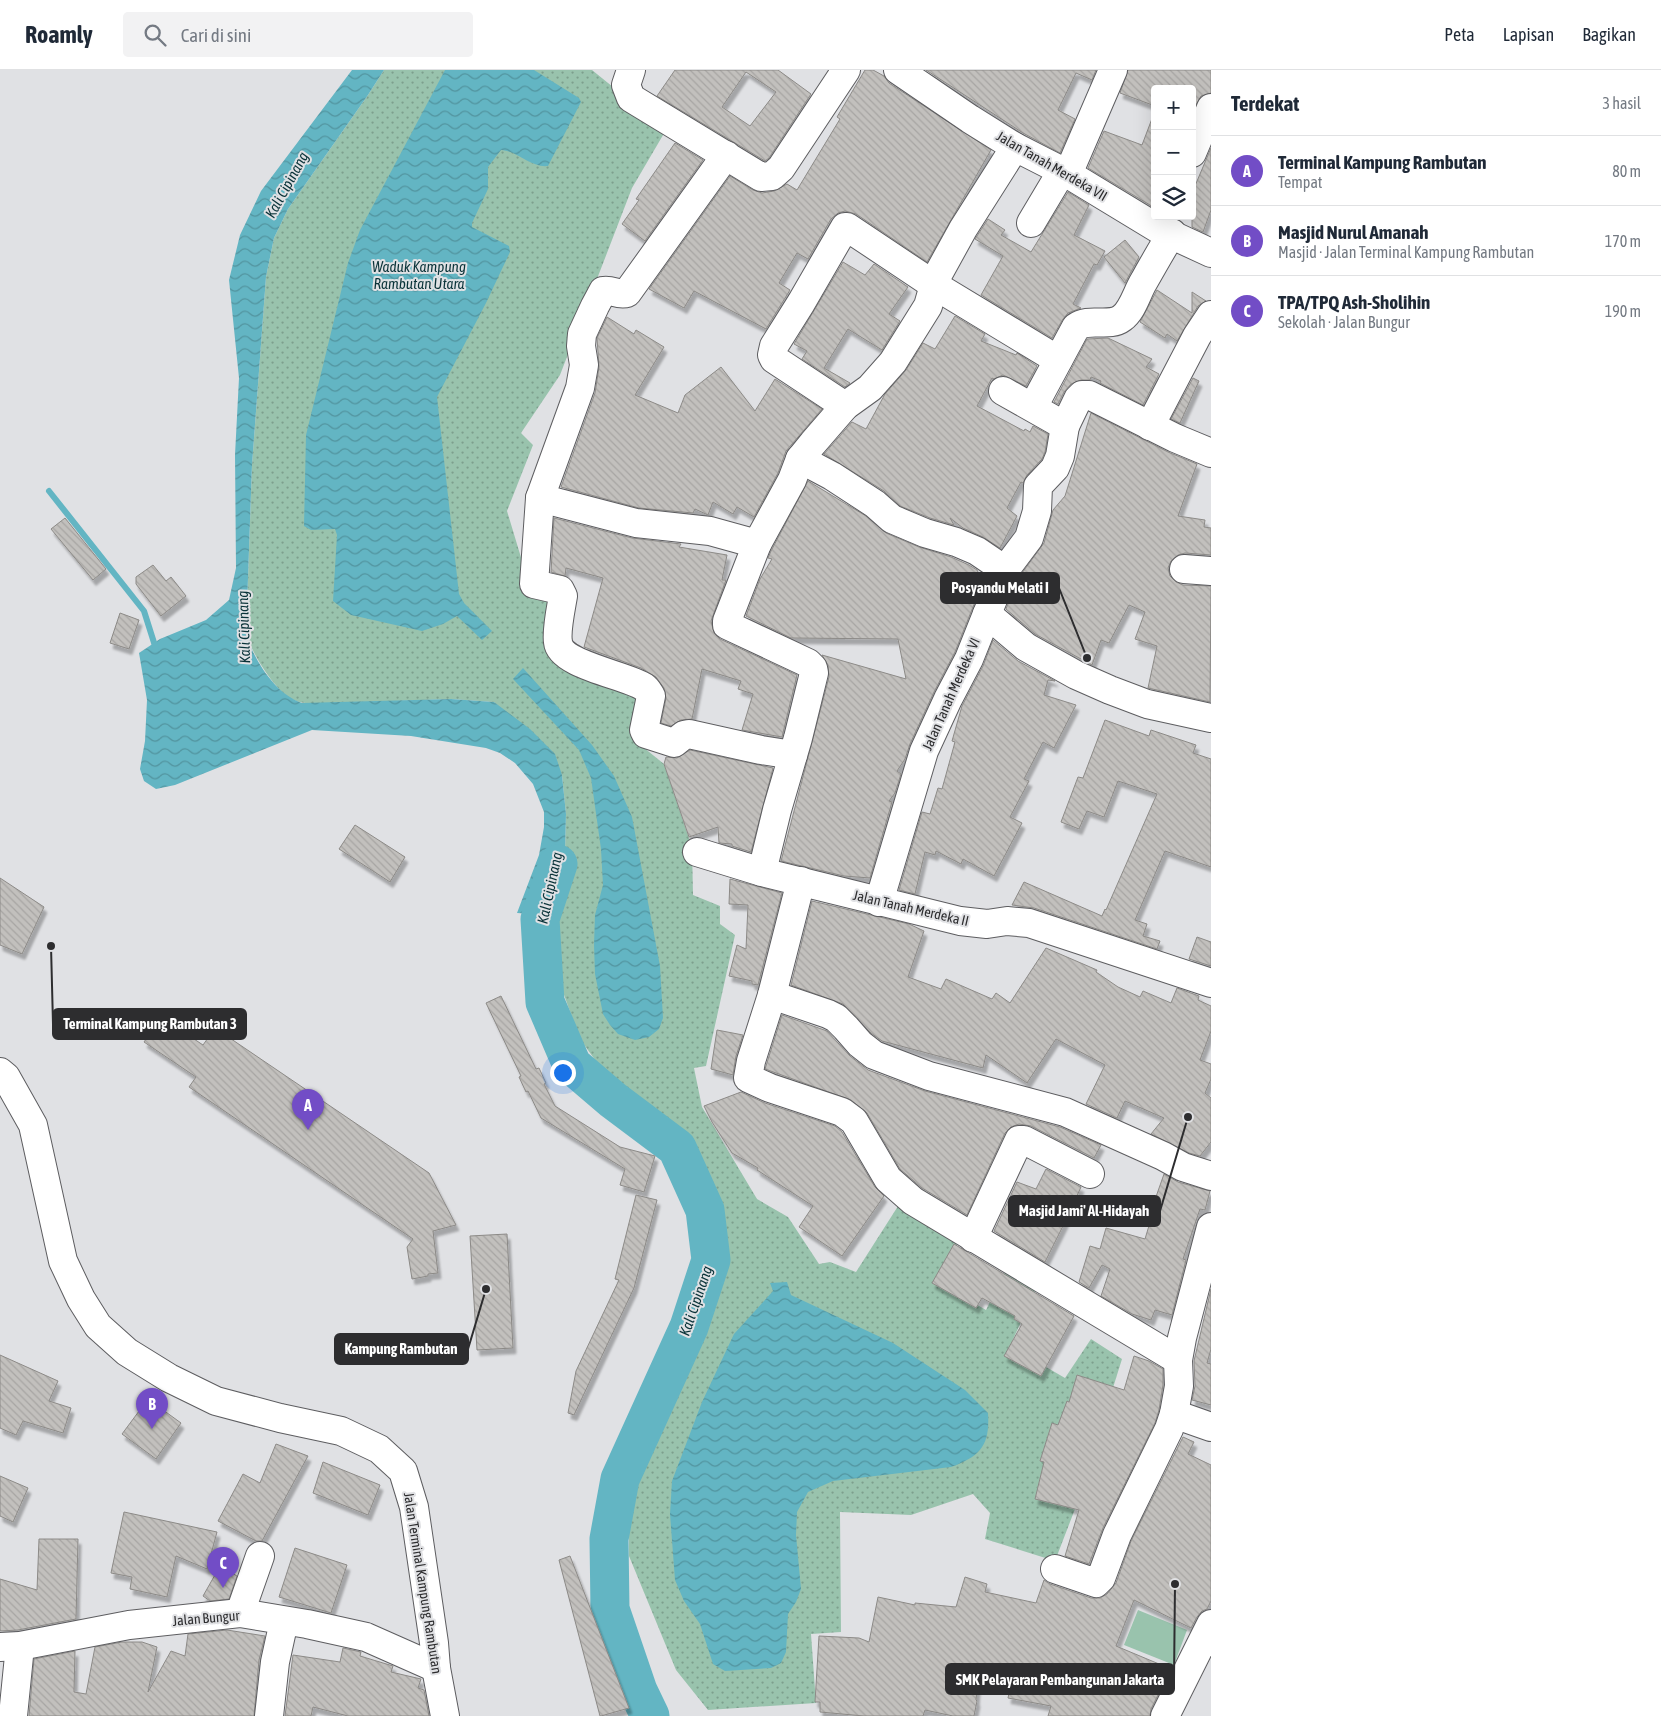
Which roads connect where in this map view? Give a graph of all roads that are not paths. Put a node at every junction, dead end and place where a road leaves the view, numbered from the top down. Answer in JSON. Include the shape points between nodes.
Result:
{"nodes":[{"id":1,"x":631,"y":70,"type":"edge"},
{"id":2,"x":846,"y":70,"type":"edge"},
{"id":3,"x":898,"y":70,"type":"edge"},
{"id":4,"x":1113,"y":70,"type":"edge"},
{"id":5,"x":1211,"y":108,"type":"edge"},
{"id":6,"x":1196,"y":143,"type":"edge"},
{"id":7,"x":1015,"y":147,"type":"junction"},
{"id":8,"x":726,"y":155,"type":"junction"},
{"id":9,"x":1065,"y":173,"type":"junction"},
{"id":10,"x":1031,"y":224,"type":"dead end"},
{"id":11,"x":1164,"y":226,"type":"edge"},
{"id":12,"x":1210,"y":249,"type":"edge"},
{"id":13,"x":934,"y":285,"type":"junction"},
{"id":14,"x":1211,"y":314,"type":"edge"},
{"id":15,"x":1058,"y":360,"type":"junction"},
{"id":16,"x":1003,"y":391,"type":"dead end"},
{"id":17,"x":845,"y":406,"type":"junction"},
{"id":18,"x":1033,"y":407,"type":"junction"},
{"id":19,"x":1065,"y":426,"type":"junction"},
{"id":20,"x":1150,"y":426,"type":"junction"},
{"id":21,"x":1211,"y":453,"type":"edge"},
{"id":22,"x":800,"y":459,"type":"junction"},
{"id":23,"x":540,"y":498,"type":"junction"},
{"id":24,"x":757,"y":544,"type":"junction"},
{"id":25,"x":1184,"y":569,"type":"dead end"},
{"id":26,"x":1005,"y":570,"type":"junction"},
{"id":27,"x":1211,"y":572,"type":"edge"},
{"id":28,"x":987,"y":614,"type":"junction"},
{"id":29,"x":1211,"y":718,"type":"edge"},
{"id":30,"x":793,"y":755,"type":"junction"},
{"id":31,"x":697,"y":852,"type":"dead end"},
{"id":32,"x":762,"y":872,"type":"junction"},
{"id":33,"x":801,"y":881,"type":"junction"},
{"id":34,"x":879,"y":902,"type":"junction"},
{"id":35,"x":1211,"y":982,"type":"edge"},
{"id":36,"x":772,"y":996,"type":"junction"},
{"id":37,"x":0,"y":1072,"type":"edge"},
{"id":38,"x":1090,"y":1174,"type":"dead end"},
{"id":39,"x":1211,"y":1176,"type":"edge"},
{"id":40,"x":1211,"y":1227,"type":"edge"},
{"id":41,"x":973,"y":1238,"type":"junction"},
{"id":42,"x":1178,"y":1360,"type":"junction"},
{"id":43,"x":1174,"y":1414,"type":"junction"},
{"id":44,"x":1211,"y":1427,"type":"edge"},
{"id":45,"x":260,"y":1556,"type":"dead end"},
{"id":46,"x":1055,"y":1569,"type":"dead end"},
{"id":47,"x":240,"y":1613,"type":"junction"},
{"id":48,"x":284,"y":1621,"type":"junction"},
{"id":49,"x":1211,"y":1624,"type":"edge"},
{"id":50,"x":10,"y":1647,"type":"edge"},
{"id":51,"x":436,"y":1668,"type":"junction"},
{"id":52,"x":13,"y":1716,"type":"edge"},
{"id":53,"x":269,"y":1716,"type":"edge"},
{"id":54,"x":446,"y":1716,"type":"edge"},
{"id":55,"x":1165,"y":1716,"type":"edge"}],
"edges":[{"from":1,"to":8,"type":"street","via":[[626,85],[631,98]]},
{"from":2,"to":8,"type":"street","via":[[781,168],[772,176],[761,177]]},
{"from":3,"to":7,"type":"street","name":"Jalan Tanah Merdeka VII"},
{"from":4,"to":9,"type":"street"},
{"from":5,"to":6,"type":"street"},
{"from":7,"to":9,"type":"street","name":"Jalan Tanah Merdeka VII"},
{"from":7,"to":13,"type":"street","via":[[963,229]]},
{"from":8,"to":23,"type":"street","via":[[627,293],[607,290],[600,295],[582,334],[584,366],[580,388]]},
{"from":9,"to":10,"type":"street"},
{"from":9,"to":11,"type":"street","name":"Jalan Tanah Merdeka VII"},
{"from":11,"to":12,"type":"street","name":"Jalan Tanah Merdeka VII"},
{"from":11,"to":15,"type":"street","via":[[1143,282],[1128,311],[1116,320],[1081,324]]},
{"from":13,"to":15,"type":"street"},
{"from":13,"to":17,"type":"street","via":[[928,306],[893,362],[870,388]]},
{"from":13,"to":17,"type":"street","via":[[848,227],[843,229],[772,354],[774,359]]},
{"from":14,"to":20,"type":"street"},
{"from":15,"to":18,"type":"street"},
{"from":16,"to":18,"type":"street"},
{"from":17,"to":22,"type":"street"},
{"from":18,"to":19,"type":"street"},
{"from":19,"to":20,"type":"street","name":"Jalan Tanah Merdeka VI","via":[[1078,399],[1082,395],[1090,395]]},
{"from":19,"to":26,"type":"street","name":"Jalan Tanah Merdeka VI","via":[[1057,464],[1038,486],[1037,511],[1029,538]]},
{"from":20,"to":21,"type":"street","name":"Jalan Tanah Merdeka VI"},
{"from":22,"to":24,"type":"street"},
{"from":22,"to":26,"type":"street","via":[[875,504],[892,519],[977,551]]},
{"from":23,"to":24,"type":"street","via":[[636,522],[710,531]]},
{"from":23,"to":30,"type":"street","via":[[534,584],[562,593],[558,642],[561,651],[593,668],[645,687],[650,696],[646,734],[674,743],[688,734]]},
{"from":24,"to":30,"type":"street","via":[[727,624],[813,668]]},
{"from":25,"to":27,"type":"street"},
{"from":26,"to":28,"type":"street","name":"Jalan Tanah Merdeka VI"},
{"from":28,"to":29,"type":"street","via":[[1026,647],[1076,675],[1146,704]]},
{"from":28,"to":34,"type":"street","name":"Jalan Tanah Merdeka VI","via":[[924,751]]},
{"from":30,"to":32,"type":"street"},
{"from":31,"to":32,"type":"street","name":"Jalan Tanah Merdeka II"},
{"from":32,"to":33,"type":"street","name":"Jalan Tanah Merdeka II"},
{"from":33,"to":34,"type":"street","name":"Jalan Tanah Merdeka II"},
{"from":33,"to":36,"type":"street"},
{"from":34,"to":35,"type":"street","name":"Jalan Tanah Merdeka II","via":[[960,921],[1029,923]]},
{"from":36,"to":39,"type":"street","via":[[836,1018],[874,1055],[930,1076],[1065,1112],[1183,1167]]},
{"from":36,"to":41,"type":"street","via":[[748,1078],[842,1112],[854,1121],[888,1179],[913,1201]]},
{"from":37,"to":51,"type":"street","name":"Jalan Terminal Kampung Rambutan","via":[[33,1125],[63,1261],[81,1300],[98,1326],[127,1352],[169,1378],[216,1401],[341,1431],[379,1449],[403,1471],[414,1507]]},
{"from":38,"to":41,"type":"street","via":[[1019,1140]]},
{"from":40,"to":42,"type":"street"},
{"from":41,"to":42,"type":"street"},
{"from":42,"to":43,"type":"street","via":[[1179,1386]]},
{"from":43,"to":44,"type":"street"},
{"from":43,"to":46,"type":"street","via":[[1118,1535],[1102,1578],[1096,1583]]},
{"from":45,"to":47,"type":"street"},
{"from":47,"to":48,"type":"street","name":"Jalan Bungur"},
{"from":47,"to":50,"type":"street","name":"Jalan Bungur","via":[[129,1625]]},
{"from":48,"to":51,"type":"street","name":"Jalan Bungur","via":[[366,1637]]},
{"from":48,"to":53,"type":"street"},
{"from":49,"to":55,"type":"street"},
{"from":50,"to":52,"type":"street"},
{"from":51,"to":54,"type":"street","name":"Jalan Terminal Kampung Rambutan"}]}
